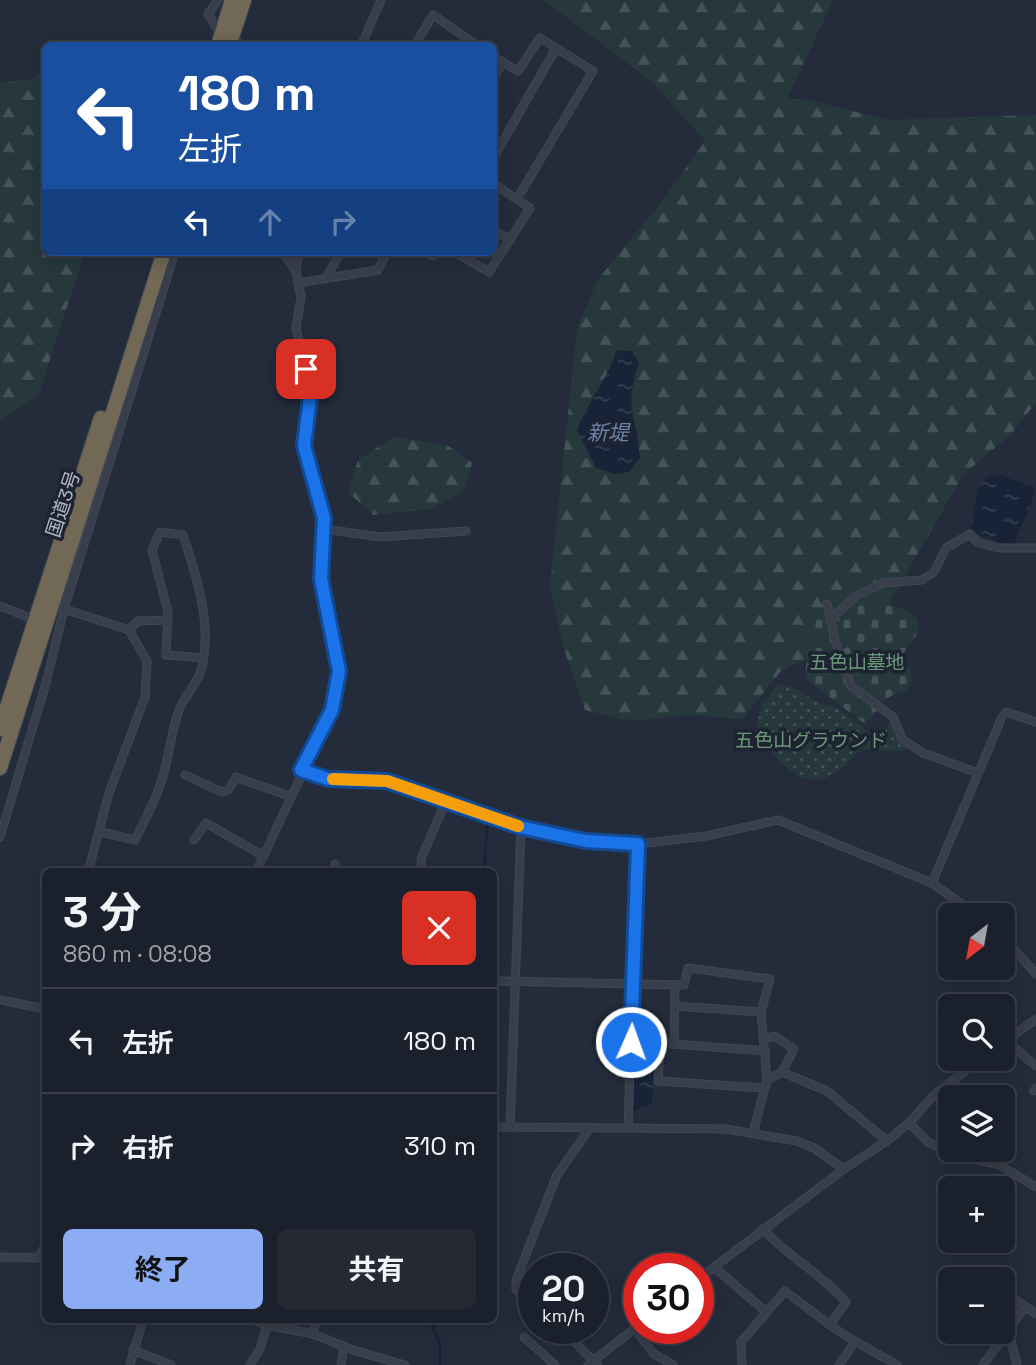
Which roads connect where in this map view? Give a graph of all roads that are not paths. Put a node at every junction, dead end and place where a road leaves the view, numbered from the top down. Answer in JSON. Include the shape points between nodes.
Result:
{"nodes":[{"id":1,"x":218,"y":0,"type":"edge"},
{"id":2,"x":232,"y":0,"type":"edge"},
{"id":3,"x":244,"y":0,"type":"edge"},
{"id":4,"x":381,"y":0,"type":"edge"},
{"id":5,"x":225,"y":41,"type":"edge"},
{"id":6,"x":363,"y":42,"type":"edge"},
{"id":7,"x":416,"y":42,"type":"edge"},
{"id":8,"x":467,"y":42,"type":"edge"},
{"id":9,"x":556,"y":48,"type":"junction"},
{"id":10,"x":497,"y":60,"type":"edge"},
{"id":11,"x":502,"y":64,"type":"junction"},
{"id":12,"x":497,"y":73,"type":"edge"},
{"id":13,"x":497,"y":152,"type":"edge"},
{"id":14,"x":497,"y":186,"type":"edge"},
{"id":15,"x":517,"y":199,"type":"junction"},
{"id":16,"x":497,"y":232,"type":"edge"},
{"id":17,"x":510,"y":240,"type":"junction"},
{"id":18,"x":154,"y":256,"type":"edge"},
{"id":19,"x":163,"y":256,"type":"edge"},
{"id":20,"x":174,"y":256,"type":"edge"},
{"id":21,"x":286,"y":256,"type":"edge"},
{"id":22,"x":298,"y":256,"type":"edge"},
{"id":23,"x":339,"y":256,"type":"edge"},
{"id":24,"x":385,"y":256,"type":"edge"},
{"id":25,"x":462,"y":256,"type":"edge"},
{"id":26,"x":296,"y":272,"type":"junction"},
{"id":27,"x":326,"y":278,"type":"junction"},
{"id":28,"x":298,"y":283,"type":"junction"},
{"id":29,"x":324,"y":529,"type":"junction"},
{"id":30,"x":466,"y":531,"type":"dead end"},
{"id":31,"x":1036,"y":548,"type":"edge"},
{"id":32,"x":827,"y":604,"type":"dead end"},
{"id":33,"x":0,"y":606,"type":"edge"},
{"id":34,"x":64,"y":608,"type":"junction"},
{"id":35,"x":166,"y":620,"type":"junction"},
{"id":36,"x":830,"y":620,"type":"junction"},
{"id":37,"x":47,"y":622,"type":"junction"},
{"id":38,"x":128,"y":631,"type":"junction"},
{"id":39,"x":203,"y":659,"type":"junction"},
{"id":40,"x":1036,"y":722,"type":"edge"},
{"id":41,"x":0,"y":729,"type":"edge"},
{"id":42,"x":0,"y":768,"type":"edge"},
{"id":43,"x":301,"y":770,"type":"junction"},
{"id":44,"x":978,"y":774,"type":"junction"},
{"id":45,"x":185,"y":775,"type":"dead end"},
{"id":46,"x":289,"y":796,"type":"junction"},
{"id":47,"x":446,"y":801,"type":"junction"},
{"id":48,"x":520,"y":827,"type":"junction"},
{"id":49,"x":101,"y":832,"type":"junction"},
{"id":50,"x":0,"y":837,"type":"edge"},
{"id":51,"x":194,"y":840,"type":"dead end"},
{"id":52,"x":638,"y":844,"type":"junction"},
{"id":53,"x":262,"y":855,"type":"junction"},
{"id":54,"x":89,"y":868,"type":"edge"},
{"id":55,"x":257,"y":868,"type":"edge"},
{"id":56,"x":422,"y":868,"type":"edge"},
{"id":57,"x":932,"y":883,"type":"junction"},
{"id":58,"x":960,"y":903,"type":"edge"},
{"id":59,"x":1015,"y":950,"type":"edge"},
{"id":60,"x":1036,"y":974,"type":"edge"},
{"id":61,"x":497,"y":981,"type":"edge"},
{"id":62,"x":515,"y":981,"type":"junction"},
{"id":63,"x":633,"y":985,"type":"junction"},
{"id":64,"x":675,"y":985,"type":"junction"},
{"id":65,"x":0,"y":1000,"type":"edge"},
{"id":66,"x":675,"y":1006,"type":"junction"},
{"id":67,"x":42,"y":1008,"type":"edge"},
{"id":68,"x":761,"y":1012,"type":"junction"},
{"id":69,"x":1036,"y":1019,"type":"edge"},
{"id":70,"x":1015,"y":1034,"type":"edge"},
{"id":71,"x":765,"y":1039,"type":"junction"},
{"id":72,"x":631,"y":1042,"type":"junction"},
{"id":73,"x":660,"y":1043,"type":"junction"},
{"id":74,"x":674,"y":1044,"type":"junction"},
{"id":75,"x":1015,"y":1050,"type":"edge"},
{"id":76,"x":766,"y":1051,"type":"junction"},
{"id":77,"x":1036,"y":1066,"type":"edge"},
{"id":78,"x":965,"y":1071,"type":"edge"},
{"id":79,"x":782,"y":1072,"type":"junction"},
{"id":80,"x":767,"y":1080,"type":"junction"},
{"id":81,"x":763,"y":1088,"type":"junction"},
{"id":82,"x":909,"y":1123,"type":"junction"},
{"id":83,"x":497,"y":1127,"type":"edge"},
{"id":84,"x":510,"y":1127,"type":"junction"},
{"id":85,"x":590,"y":1128,"type":"junction"},
{"id":86,"x":628,"y":1128,"type":"junction"},
{"id":87,"x":753,"y":1133,"type":"junction"},
{"id":88,"x":887,"y":1142,"type":"junction"},
{"id":89,"x":844,"y":1169,"type":"junction"},
{"id":90,"x":1036,"y":1187,"type":"edge"},
{"id":91,"x":763,"y":1229,"type":"junction"},
{"id":92,"x":527,"y":1253,"type":"edge"},
{"id":93,"x":0,"y":1256,"type":"edge"},
{"id":94,"x":42,"y":1257,"type":"edge"},
{"id":95,"x":714,"y":1267,"type":"joint"},
{"id":96,"x":518,"y":1275,"type":"edge"},
{"id":97,"x":518,"y":1292,"type":"edge"},
{"id":98,"x":1015,"y":1300,"type":"edge"},
{"id":99,"x":1025,"y":1307,"type":"junction"},
{"id":100,"x":766,"y":1312,"type":"junction"},
{"id":101,"x":1036,"y":1314,"type":"edge"},
{"id":102,"x":1015,"y":1321,"type":"edge"},
{"id":103,"x":142,"y":1323,"type":"edge"},
{"id":104,"x":261,"y":1323,"type":"edge"},
{"id":105,"x":315,"y":1323,"type":"edge"},
{"id":106,"x":267,"y":1325,"type":"junction"},
{"id":107,"x":830,"y":1325,"type":"junction"},
{"id":108,"x":313,"y":1334,"type":"junction"},
{"id":109,"x":623,"y":1338,"type":"edge"},
{"id":110,"x":854,"y":1343,"type":"junction"},
{"id":111,"x":532,"y":1344,"type":"edge"},
{"id":112,"x":575,"y":1344,"type":"edge"},
{"id":113,"x":647,"y":1344,"type":"edge"},
{"id":114,"x":998,"y":1344,"type":"edge"},
{"id":115,"x":1012,"y":1344,"type":"edge"},
{"id":116,"x":344,"y":1346,"type":"junction"},
{"id":117,"x":134,"y":1350,"type":"junction"},
{"id":118,"x":593,"y":1364,"type":"edge"},
{"id":119,"x":130,"y":1365,"type":"edge"},
{"id":120,"x":171,"y":1365,"type":"edge"},
{"id":121,"x":250,"y":1365,"type":"edge"},
{"id":122,"x":341,"y":1365,"type":"edge"},
{"id":123,"x":405,"y":1365,"type":"edge"},
{"id":124,"x":555,"y":1365,"type":"edge"},
{"id":125,"x":673,"y":1365,"type":"edge"},
{"id":126,"x":742,"y":1365,"type":"edge"},
{"id":127,"x":839,"y":1365,"type":"edge"},
{"id":128,"x":897,"y":1365,"type":"edge"},
{"id":129,"x":983,"y":1365,"type":"edge"},
{"id":130,"x":1017,"y":1365,"type":"edge"}],
"edges":[{"from":1,"to":5,"type":"street","via":[[208,14]]},
{"from":2,"to":5,"type":"highway"},
{"from":3,"to":5,"type":"highway"},
{"from":4,"to":6,"type":"street"},
{"from":7,"to":8,"type":"street","via":[[433,15]]},
{"from":9,"to":11,"type":"street","via":[[540,38],[518,71]]},
{"from":9,"to":13,"type":"street"},
{"from":9,"to":15,"type":"street","via":[[593,71]]},
{"from":10,"to":11,"type":"street"},
{"from":11,"to":12,"type":"street"},
{"from":14,"to":15,"type":"street"},
{"from":15,"to":17,"type":"street","via":[[530,208]]},
{"from":16,"to":17,"type":"street"},
{"from":17,"to":25,"type":"street","via":[[489,272]]},
{"from":18,"to":37,"type":"highway","name":"国道3号"},
{"from":19,"to":37,"type":"highway","name":"国道3号"},
{"from":20,"to":34,"type":"street"},
{"from":21,"to":26,"type":"street"},
{"from":22,"to":26,"type":"street"},
{"from":23,"to":27,"type":"street"},
{"from":24,"to":27,"type":"street","via":[[378,270]]},
{"from":26,"to":28,"type":"street"},
{"from":27,"to":28,"type":"street"},
{"from":28,"to":29,"type":"street","via":[[301,297],[296,328],[311,389],[304,446],[320,497]]},
{"from":29,"to":30,"type":"street","via":[[380,537]]},
{"from":29,"to":43,"type":"street","via":[[321,579],[339,687]]},
{"from":31,"to":36,"type":"street","via":[[999,548],[977,542],[970,534],[946,548],[934,572],[922,580],[883,583],[856,596]]},
{"from":32,"to":36,"type":"street"},
{"from":33,"to":37,"type":"street"},
{"from":34,"to":37,"type":"street"},
{"from":34,"to":38,"type":"street"},
{"from":35,"to":38,"type":"street","via":[[138,621]]},
{"from":35,"to":39,"type":"street","via":[[166,655]]},
{"from":35,"to":39,"type":"street","via":[[168,612],[152,550],[160,532],[183,535],[202,601]]},
{"from":36,"to":44,"type":"street","via":[[851,686],[893,717],[902,739],[923,753]]},
{"from":37,"to":41,"type":"highway","name":"国道3号"},
{"from":37,"to":42,"type":"highway","name":"国道3号"},
{"from":37,"to":50,"type":"street","via":[[46,683]]},
{"from":38,"to":49,"type":"street","via":[[147,661],[145,696],[109,793]]},
{"from":39,"to":49,"type":"street","via":[[178,710],[163,778],[135,840]]},
{"from":40,"to":44,"type":"street","via":[[1006,712]]},
{"from":43,"to":46,"type":"street"},
{"from":43,"to":47,"type":"street","via":[[328,779],[387,781]]},
{"from":44,"to":57,"type":"street"},
{"from":45,"to":46,"type":"street","via":[[222,792],[236,777]]},
{"from":46,"to":53,"type":"street"},
{"from":47,"to":48,"type":"street"},
{"from":47,"to":56,"type":"street","via":[[421,859]]},
{"from":48,"to":52,"type":"street","via":[[586,841]]},
{"from":48,"to":62,"type":"street"},
{"from":49,"to":54,"type":"street"},
{"from":51,"to":53,"type":"street","via":[[206,824]]},
{"from":52,"to":57,"type":"street","via":[[706,836],[778,820]]},
{"from":52,"to":63,"type":"street"},
{"from":53,"to":55,"type":"street"},
{"from":57,"to":58,"type":"street"},
{"from":59,"to":60,"type":"street"},
{"from":61,"to":62,"type":"street"},
{"from":62,"to":63,"type":"street"},
{"from":62,"to":84,"type":"street"},
{"from":63,"to":64,"type":"street"},
{"from":63,"to":72,"type":"street"},
{"from":64,"to":66,"type":"street"},
{"from":64,"to":68,"type":"street","via":[[684,985],[688,968],[766,976],[770,979]]},
{"from":65,"to":67,"type":"street"},
{"from":66,"to":68,"type":"street"},
{"from":66,"to":74,"type":"street"},
{"from":68,"to":71,"type":"street"},
{"from":69,"to":70,"type":"street"},
{"from":71,"to":76,"type":"street"},
{"from":71,"to":79,"type":"street","via":[[774,1037],[794,1049]]},
{"from":72,"to":73,"type":"street"},
{"from":72,"to":86,"type":"street"},
{"from":73,"to":74,"type":"street"},
{"from":73,"to":81,"type":"street","via":[[659,1081]]},
{"from":74,"to":76,"type":"street"},
{"from":75,"to":77,"type":"street"},
{"from":76,"to":80,"type":"street"},
{"from":78,"to":82,"type":"street","via":[[934,1095]]},
{"from":79,"to":80,"type":"street"},
{"from":79,"to":88,"type":"street","via":[[827,1091]]},
{"from":80,"to":81,"type":"street"},
{"from":81,"to":87,"type":"street"},
{"from":82,"to":88,"type":"street"},
{"from":82,"to":90,"type":"street","via":[[929,1143],[1000,1165]]},
{"from":83,"to":84,"type":"street"},
{"from":84,"to":85,"type":"street"},
{"from":85,"to":86,"type":"street"},
{"from":85,"to":92,"type":"street","via":[[558,1175]]},
{"from":86,"to":87,"type":"street"},
{"from":87,"to":89,"type":"street","via":[[797,1141]]},
{"from":88,"to":89,"type":"street"},
{"from":89,"to":91,"type":"street"},
{"from":91,"to":95,"type":"street"},
{"from":91,"to":107,"type":"street","via":[[846,1302]]},
{"from":93,"to":94,"type":"street"},
{"from":95,"to":100,"type":"street"},
{"from":96,"to":97,"type":"street"},
{"from":98,"to":99,"type":"street"},
{"from":99,"to":101,"type":"street"},
{"from":99,"to":102,"type":"street"},
{"from":100,"to":107,"type":"street","via":[[785,1291]]},
{"from":100,"to":126,"type":"street","via":[[741,1342]]},
{"from":103,"to":117,"type":"street"},
{"from":104,"to":106,"type":"street"},
{"from":105,"to":108,"type":"street"},
{"from":106,"to":108,"type":"street"},
{"from":106,"to":121,"type":"street"},
{"from":107,"to":110,"type":"street"},
{"from":108,"to":116,"type":"street"},
{"from":109,"to":118,"type":"street"},
{"from":110,"to":127,"type":"street"},
{"from":110,"to":128,"type":"street","via":[[864,1344]]},
{"from":111,"to":124,"type":"street"},
{"from":112,"to":118,"type":"street"},
{"from":113,"to":125,"type":"street","via":[[654,1354]]},
{"from":114,"to":129,"type":"street"},
{"from":115,"to":130,"type":"street"},
{"from":116,"to":122,"type":"street"},
{"from":116,"to":123,"type":"street"},
{"from":117,"to":119,"type":"street"},
{"from":117,"to":120,"type":"street"}]}
